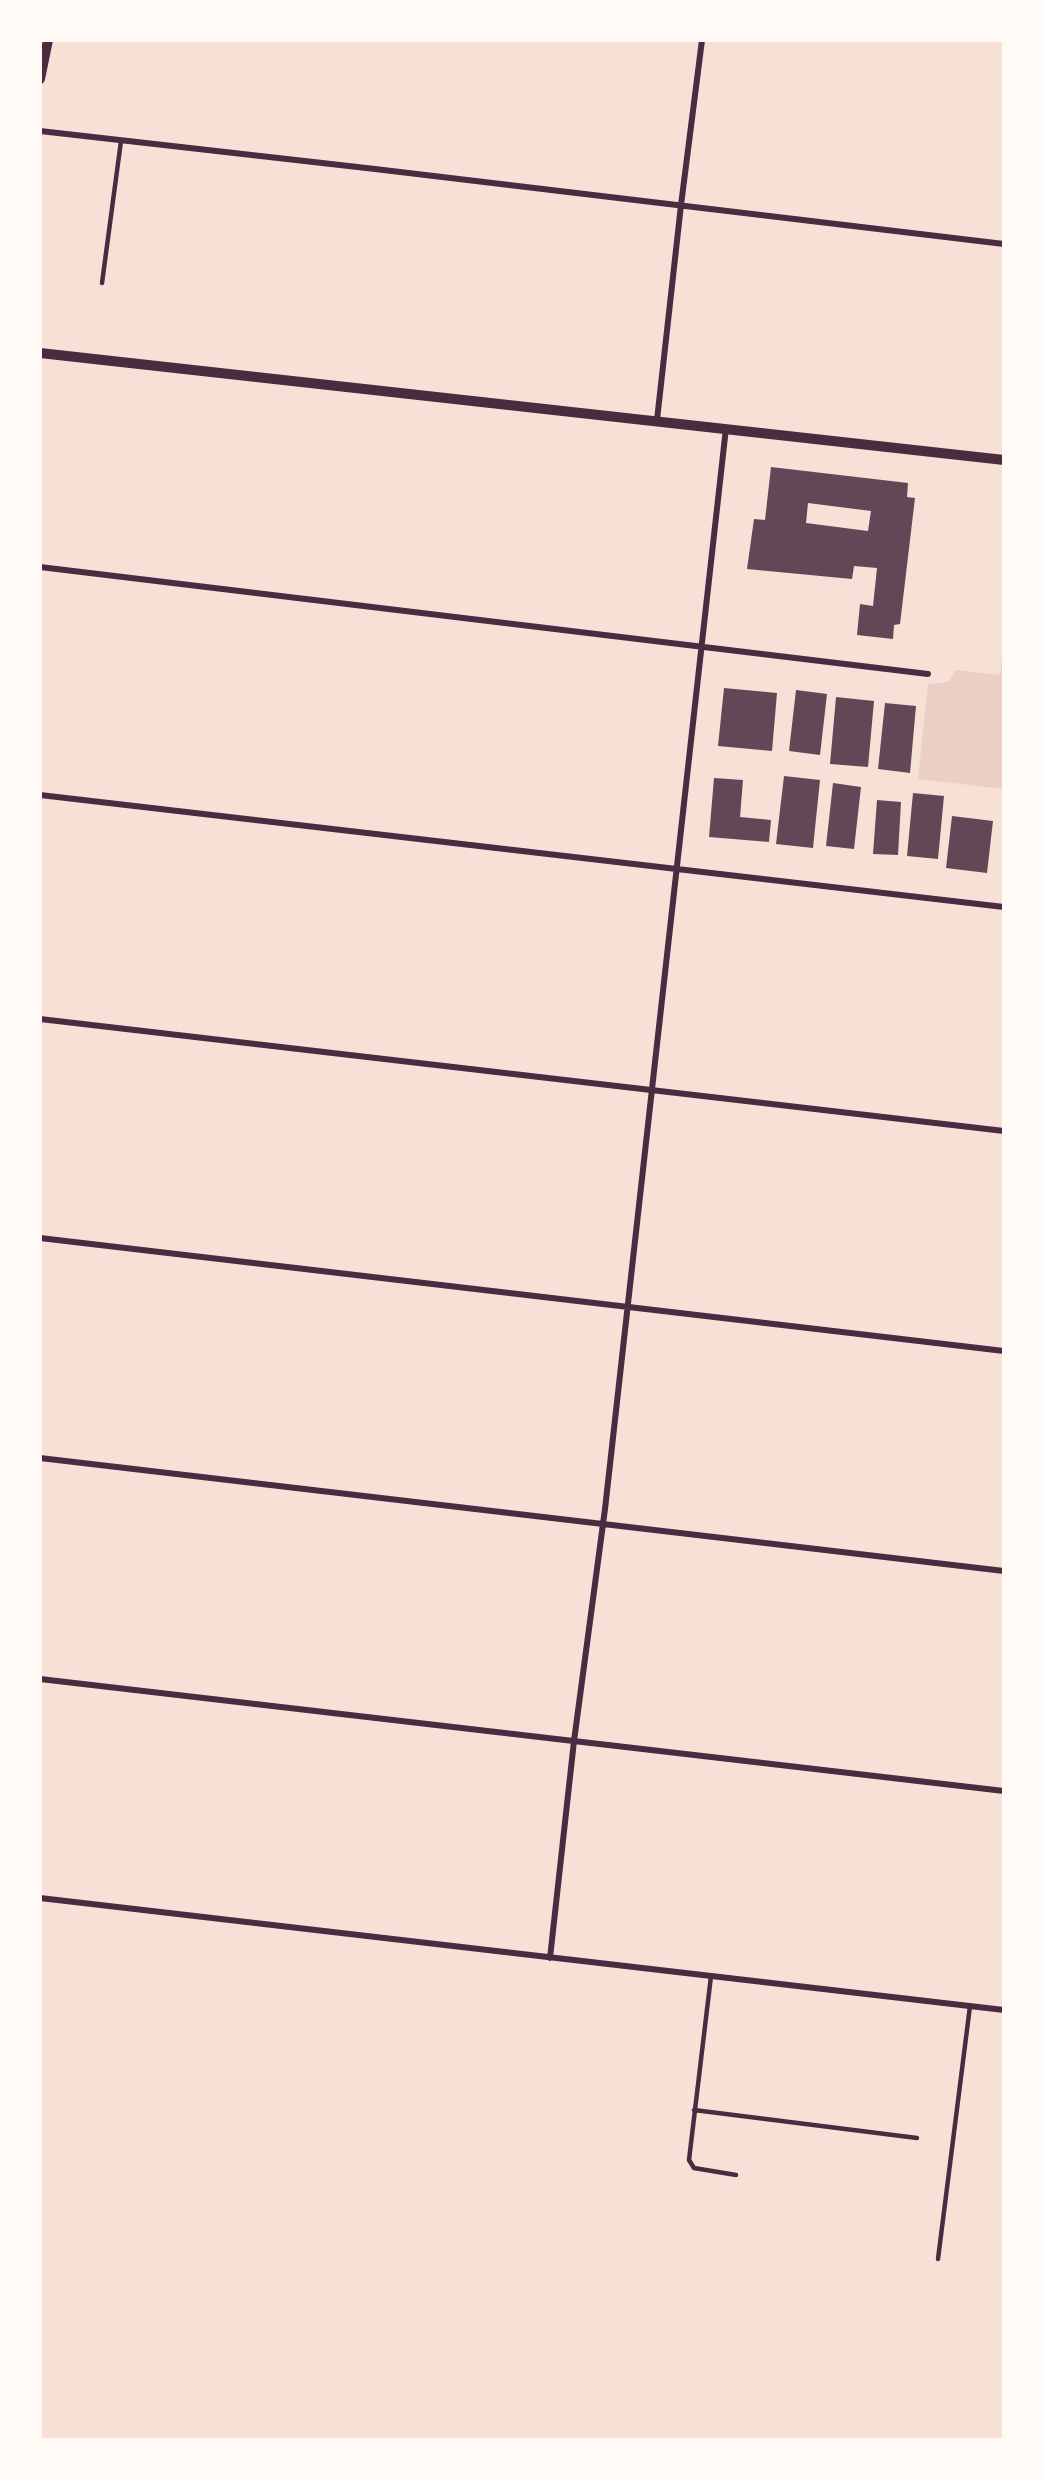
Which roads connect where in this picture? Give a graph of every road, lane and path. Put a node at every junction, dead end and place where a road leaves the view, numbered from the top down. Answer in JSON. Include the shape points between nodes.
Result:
{"nodes":[{"id":1,"x":48,"y":40,"type":"edge"},
{"id":2,"x":702,"y":40,"type":"edge"},
{"id":3,"x":40,"y":79,"type":"edge"},
{"id":4,"x":40,"y":131,"type":"edge"},
{"id":5,"x":121,"y":141,"type":"junction"},
{"id":6,"x":681,"y":205,"type":"junction"},
{"id":7,"x":1004,"y":244,"type":"edge"},
{"id":8,"x":102,"y":283,"type":"dead end"},
{"id":9,"x":40,"y":353,"type":"edge"},
{"id":10,"x":657,"y":420,"type":"junction"},
{"id":11,"x":726,"y":428,"type":"junction"},
{"id":12,"x":1004,"y":460,"type":"edge"},
{"id":13,"x":40,"y":567,"type":"edge"},
{"id":14,"x":702,"y":647,"type":"junction"},
{"id":15,"x":928,"y":674,"type":"dead end"},
{"id":16,"x":40,"y":795,"type":"edge"},
{"id":17,"x":676,"y":869,"type":"junction"},
{"id":18,"x":1004,"y":907,"type":"edge"},
{"id":19,"x":40,"y":1019,"type":"edge"},
{"id":20,"x":652,"y":1090,"type":"junction"},
{"id":21,"x":1004,"y":1131,"type":"edge"},
{"id":22,"x":40,"y":1238,"type":"edge"},
{"id":23,"x":627,"y":1306,"type":"junction"},
{"id":24,"x":1004,"y":1351,"type":"edge"},
{"id":25,"x":40,"y":1458,"type":"edge"},
{"id":26,"x":603,"y":1524,"type":"junction"},
{"id":27,"x":1004,"y":1570,"type":"edge"},
{"id":28,"x":40,"y":1679,"type":"edge"},
{"id":29,"x":574,"y":1742,"type":"junction"},
{"id":30,"x":1004,"y":1791,"type":"edge"},
{"id":31,"x":40,"y":1898,"type":"edge"},
{"id":32,"x":550,"y":1958,"type":"junction"},
{"id":33,"x":711,"y":1976,"type":"junction"},
{"id":34,"x":970,"y":2006,"type":"junction"},
{"id":35,"x":1004,"y":2010,"type":"edge"},
{"id":36,"x":694,"y":2110,"type":"junction"},
{"id":37,"x":918,"y":2138,"type":"dead end"},
{"id":38,"x":736,"y":2175,"type":"dead end"},
{"id":39,"x":938,"y":2259,"type":"dead end"}],
"edges":[{"from":1,"to":3,"type":"street"},
{"from":2,"to":6,"type":"street"},
{"from":4,"to":5,"type":"street"},
{"from":5,"to":6,"type":"street"},
{"from":5,"to":8,"type":"lane"},
{"from":6,"to":7,"type":"street"},
{"from":6,"to":10,"type":"street"},
{"from":9,"to":10,"type":"street"},
{"from":10,"to":11,"type":"street"},
{"from":11,"to":12,"type":"street"},
{"from":11,"to":14,"type":"street"},
{"from":13,"to":14,"type":"street"},
{"from":14,"to":15,"type":"street"},
{"from":14,"to":17,"type":"street"},
{"from":16,"to":17,"type":"street"},
{"from":17,"to":18,"type":"street"},
{"from":17,"to":20,"type":"street"},
{"from":19,"to":20,"type":"street"},
{"from":20,"to":21,"type":"street"},
{"from":20,"to":23,"type":"street"},
{"from":22,"to":23,"type":"street"},
{"from":23,"to":24,"type":"street"},
{"from":23,"to":26,"type":"street"},
{"from":25,"to":26,"type":"street"},
{"from":26,"to":27,"type":"street"},
{"from":26,"to":29,"type":"street"},
{"from":28,"to":29,"type":"street"},
{"from":29,"to":30,"type":"street"},
{"from":29,"to":32,"type":"street"},
{"from":31,"to":32,"type":"street"},
{"from":32,"to":33,"type":"street"},
{"from":33,"to":34,"type":"street"},
{"from":33,"to":36,"type":"lane"},
{"from":34,"to":35,"type":"street"},
{"from":34,"to":39,"type":"lane"},
{"from":36,"to":37,"type":"lane"},
{"from":36,"to":38,"type":"lane","via":[[690,2164]]}]}
